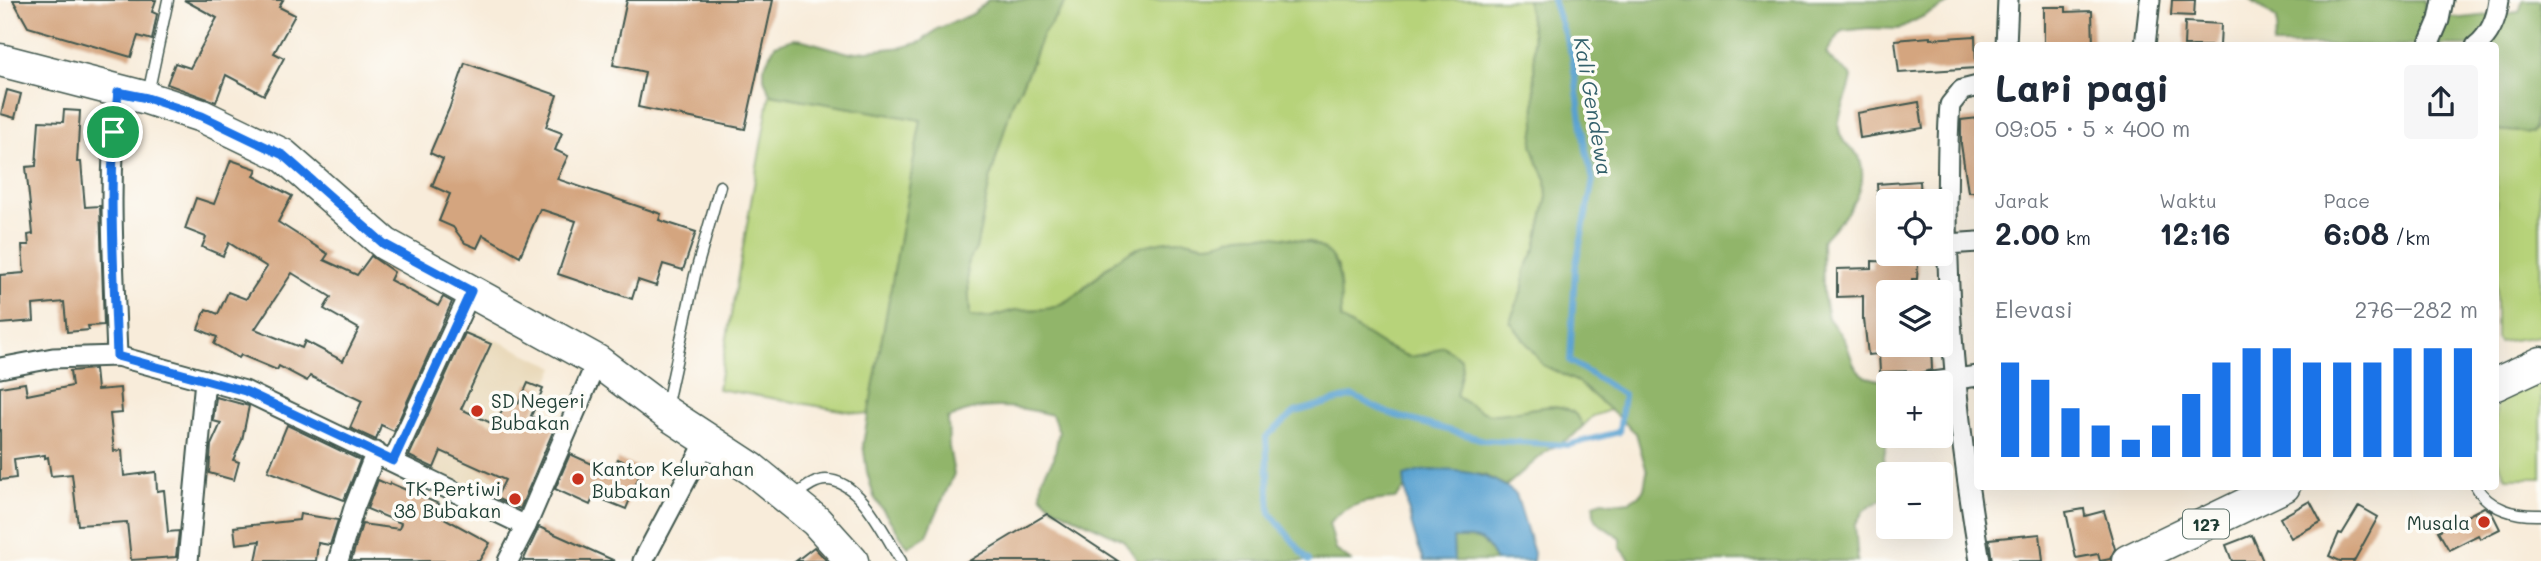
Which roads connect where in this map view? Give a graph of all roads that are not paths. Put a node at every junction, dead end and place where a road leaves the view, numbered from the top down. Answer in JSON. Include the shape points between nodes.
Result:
{"nodes":[{"id":1,"x":168,"y":0,"type":"edge"},
{"id":2,"x":2008,"y":0,"type":"edge"},
{"id":3,"x":2150,"y":0,"type":"edge"},
{"id":4,"x":2443,"y":0,"type":"edge"},
{"id":5,"x":2500,"y":0,"type":"edge"},
{"id":6,"x":2006,"y":42,"type":"edge"},
{"id":7,"x":2145,"y":42,"type":"edge"},
{"id":8,"x":2430,"y":42,"type":"edge"},
{"id":9,"x":2480,"y":42,"type":"edge"},
{"id":10,"x":0,"y":60,"type":"edge"},
{"id":11,"x":1974,"y":87,"type":"edge"},
{"id":12,"x":132,"y":95,"type":"junction"},
{"id":13,"x":720,"y":186,"type":"dead end"},
{"id":14,"x":1949,"y":189,"type":"edge"},
{"id":15,"x":1974,"y":242,"type":"edge"},
{"id":16,"x":1953,"y":244,"type":"edge"},
{"id":17,"x":1949,"y":266,"type":"edge"},
{"id":18,"x":471,"y":291,"type":"junction"},
{"id":19,"x":117,"y":356,"type":"junction"},
{"id":20,"x":597,"y":361,"type":"junction"},
{"id":21,"x":2541,"y":363,"type":"edge"},
{"id":22,"x":0,"y":368,"type":"edge"},
{"id":23,"x":1974,"y":377,"type":"edge"},
{"id":24,"x":205,"y":380,"type":"junction"},
{"id":25,"x":1954,"y":380,"type":"junction"},
{"id":26,"x":2499,"y":383,"type":"edge"},
{"id":27,"x":665,"y":412,"type":"junction"},
{"id":28,"x":707,"y":440,"type":"junction"},
{"id":29,"x":384,"y":457,"type":"junction"},
{"id":30,"x":2276,"y":490,"type":"edge"},
{"id":31,"x":2480,"y":490,"type":"edge"},
{"id":32,"x":789,"y":499,"type":"junction"},
{"id":33,"x":2541,"y":515,"type":"edge"},
{"id":34,"x":526,"y":526,"type":"junction"},
{"id":35,"x":188,"y":561,"type":"edge"},
{"id":36,"x":338,"y":561,"type":"edge"},
{"id":37,"x":508,"y":561,"type":"edge"},
{"id":38,"x":643,"y":561,"type":"edge"},
{"id":39,"x":852,"y":561,"type":"edge"},
{"id":40,"x":901,"y":561,"type":"edge"},
{"id":41,"x":1980,"y":561,"type":"edge"},
{"id":42,"x":2130,"y":561,"type":"edge"}],
"edges":[{"from":1,"to":12,"type":"lane"},
{"from":2,"to":6,"type":"street"},
{"from":3,"to":7,"type":"street"},
{"from":4,"to":8,"type":"street"},
{"from":5,"to":9,"type":"street"},
{"from":10,"to":12,"type":"main road"},
{"from":11,"to":14,"type":"street","via":[[1962,90],[1950,105]]},
{"from":12,"to":18,"type":"main road","via":[[202,116],[283,155],[384,244]]},
{"from":12,"to":19,"type":"street","via":[[113,132]]},
{"from":13,"to":27,"type":"lane"},
{"from":15,"to":16,"type":"street"},
{"from":17,"to":25,"type":"street"},
{"from":18,"to":20,"type":"main road"},
{"from":18,"to":29,"type":"street"},
{"from":19,"to":22,"type":"street","via":[[52,358]]},
{"from":19,"to":24,"type":"street"},
{"from":20,"to":27,"type":"main road"},
{"from":20,"to":34,"type":"street"},
{"from":21,"to":26,"type":"main road"},
{"from":23,"to":25,"type":"street"},
{"from":24,"to":29,"type":"street","via":[[268,400]]},
{"from":24,"to":35,"type":"street"},
{"from":25,"to":41,"type":"street"},
{"from":27,"to":28,"type":"main road"},
{"from":28,"to":32,"type":"main road"},
{"from":28,"to":38,"type":"street"},
{"from":29,"to":34,"type":"street"},
{"from":29,"to":36,"type":"street"},
{"from":30,"to":42,"type":"main road","number":"127"},
{"from":31,"to":33,"type":"lane","via":[[2507,511]]},
{"from":32,"to":39,"type":"main road"},
{"from":32,"to":40,"type":"lane","via":[[813,484],[838,482],[866,503]]},
{"from":34,"to":37,"type":"street"}]}
